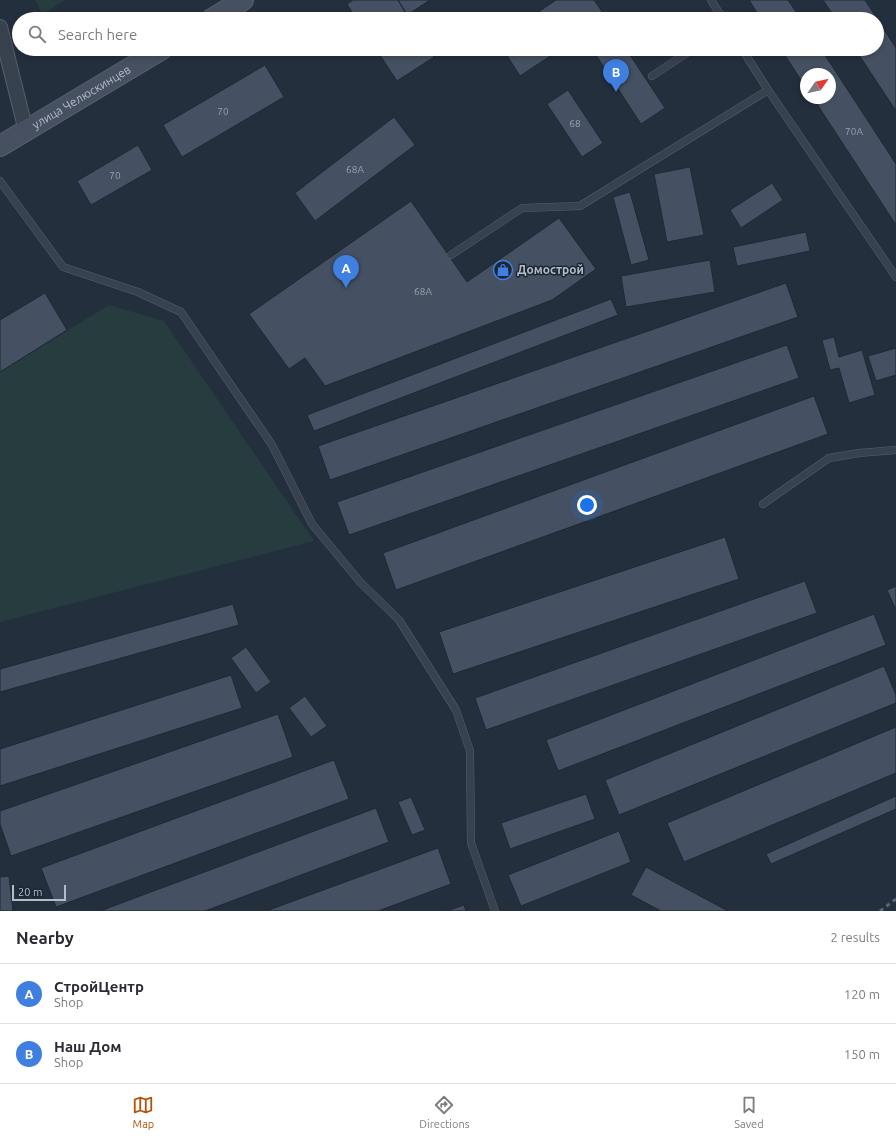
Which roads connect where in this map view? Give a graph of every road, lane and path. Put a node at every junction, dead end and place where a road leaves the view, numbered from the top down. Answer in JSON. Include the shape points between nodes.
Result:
{"nodes":[{"id":1,"x":244,"y":0,"type":"edge"},
{"id":2,"x":711,"y":0,"type":"edge"},
{"id":3,"x":224,"y":12,"type":"edge"},
{"id":4,"x":719,"y":12,"type":"edge"},
{"id":5,"x":0,"y":27,"type":"edge"},
{"id":6,"x":150,"y":56,"type":"edge"},
{"id":7,"x":682,"y":56,"type":"edge"},
{"id":8,"x":746,"y":56,"type":"edge"},
{"id":9,"x":652,"y":76,"type":"dead end"},
{"id":10,"x":768,"y":90,"type":"junction"},
{"id":11,"x":26,"y":131,"type":"junction"},
{"id":12,"x":0,"y":146,"type":"edge"},
{"id":13,"x":0,"y":181,"type":"edge"},
{"id":14,"x":451,"y":255,"type":"dead end"},
{"id":15,"x":896,"y":277,"type":"edge"},
{"id":16,"x":896,"y":450,"type":"edge"},
{"id":17,"x":763,"y":504,"type":"dead end"},
{"id":18,"x":495,"y":911,"type":"edge"}],
"edges":[{"from":1,"to":3,"type":"street"},
{"from":2,"to":4,"type":"lane"},
{"from":5,"to":11,"type":"street"},
{"from":6,"to":11,"type":"street","name":"улица Челюскинцев"},
{"from":7,"to":9,"type":"lane"},
{"from":8,"to":10,"type":"lane"},
{"from":10,"to":14,"type":"lane","via":[[580,206],[522,208]]},
{"from":10,"to":15,"type":"lane"},
{"from":11,"to":12,"type":"street","name":"улица Челюскинцев"},
{"from":13,"to":18,"type":"lane","via":[[63,266],[138,292],[182,312],[272,445],[312,524],[360,582],[399,620],[456,710],[470,751],[471,843]]},
{"from":16,"to":17,"type":"lane","via":[[829,458]]}]}
